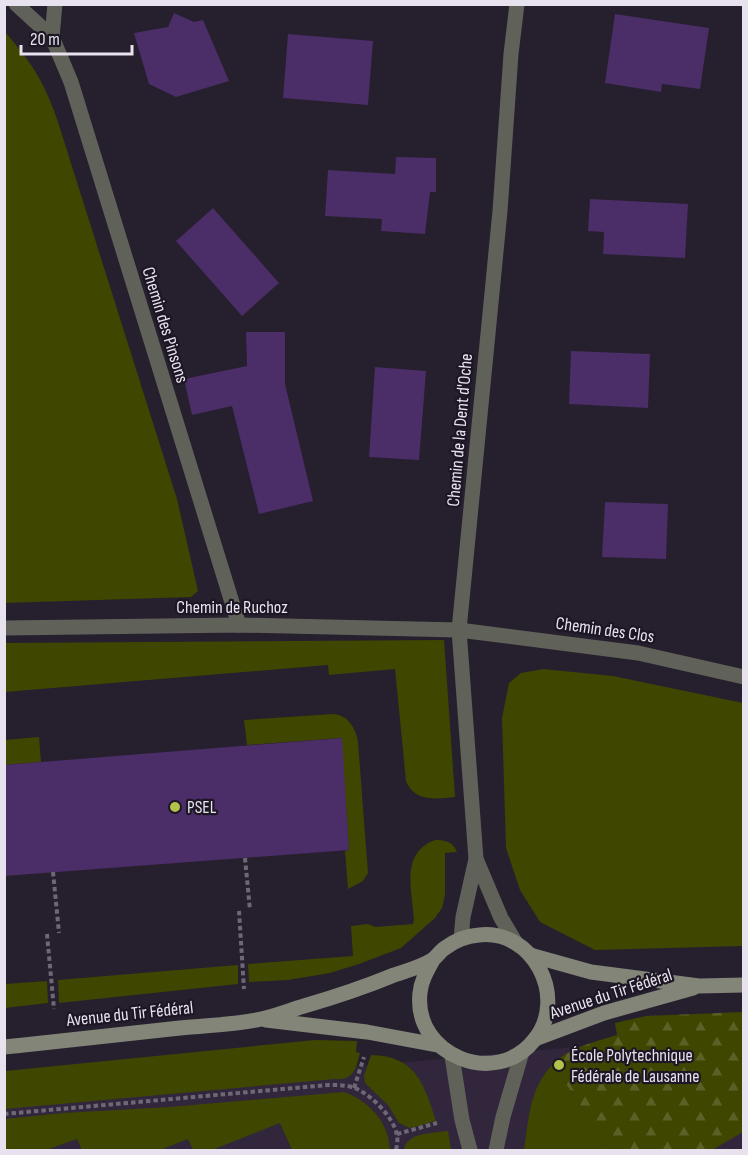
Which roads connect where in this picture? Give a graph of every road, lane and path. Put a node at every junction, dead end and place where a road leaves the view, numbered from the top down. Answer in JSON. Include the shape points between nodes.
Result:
{"nodes":[{"id":1,"x":16,"y":4,"type":"edge"},
{"id":2,"x":55,"y":4,"type":"edge"},
{"id":3,"x":517,"y":4,"type":"edge"},
{"id":4,"x":52,"y":37,"type":"junction"},
{"id":5,"x":239,"y":625,"type":"junction"},
{"id":6,"x":4,"y":628,"type":"edge"},
{"id":7,"x":459,"y":630,"type":"junction"},
{"id":8,"x":744,"y":677,"type":"edge"},
{"id":9,"x":245,"y":858,"type":"dead end"},
{"id":10,"x":476,"y":859,"type":"junction"},
{"id":11,"x":53,"y":872,"type":"dead end"},
{"id":12,"x":250,"y":910,"type":"dead end"},
{"id":13,"x":239,"y":911,"type":"dead end"},
{"id":14,"x":59,"y":933,"type":"dead end"},
{"id":15,"x":47,"y":934,"type":"dead end"},
{"id":16,"x":460,"y":939,"type":"junction"},
{"id":17,"x":516,"y":943,"type":"junction"},
{"id":18,"x":530,"y":955,"type":"junction"},
{"id":19,"x":433,"y":960,"type":"junction"},
{"id":20,"x":744,"y":985,"type":"edge"},
{"id":21,"x":699,"y":986,"type":"junction"},
{"id":22,"x":244,"y":989,"type":"dead end"},
{"id":23,"x":54,"y":1009,"type":"dead end"},
{"id":24,"x":260,"y":1019,"type":"junction"},
{"id":25,"x":535,"y":1040,"type":"junction"},
{"id":26,"x":437,"y":1045,"type":"junction"},
{"id":27,"x":4,"y":1047,"type":"edge"},
{"id":28,"x":367,"y":1048,"type":"dead end"},
{"id":29,"x":522,"y":1052,"type":"junction"},
{"id":30,"x":452,"y":1056,"type":"junction"},
{"id":31,"x":354,"y":1088,"type":"junction"},
{"id":32,"x":4,"y":1114,"type":"edge"},
{"id":33,"x":443,"y":1122,"type":"dead end"},
{"id":34,"x":397,"y":1134,"type":"junction"},
{"id":35,"x":396,"y":1150,"type":"edge"},
{"id":36,"x":470,"y":1150,"type":"edge"},
{"id":37,"x":496,"y":1150,"type":"edge"}],
"edges":[{"from":1,"to":4,"type":"street","name":"Chemin des Pinsons"},
{"from":2,"to":4,"type":"street","name":"Chemin des Pinsons"},
{"from":3,"to":7,"type":"street","name":"Chemin de la Dent d'Oche"},
{"from":4,"to":5,"type":"street","name":"Chemin des Pinsons","via":[[71,82]]},
{"from":5,"to":6,"type":"street","name":"Chemin de Ruchoz"},
{"from":5,"to":7,"type":"street","name":"Chemin de Ruchoz"},
{"from":7,"to":8,"type":"street","name":"Chemin des Clos","via":[[638,653]]},
{"from":7,"to":10,"type":"street","name":"Chemin de la Dent d'Oche"},
{"from":9,"to":12,"type":"path"},
{"from":10,"to":16,"type":"street","name":"Chemin de la Dent d'Oche"},
{"from":10,"to":17,"type":"street","name":"Chemin de la Dent d'Oche"},
{"from":11,"to":14,"type":"path"},
{"from":13,"to":22,"type":"path"},
{"from":15,"to":23,"type":"path"},
{"from":16,"to":17,"type":"main road","via":[[498,936]]},
{"from":16,"to":19,"type":"main road"},
{"from":17,"to":18,"type":"main road"},
{"from":18,"to":21,"type":"main road","name":"Avenue du Tir Fédéral","via":[[591,972]]},
{"from":18,"to":25,"type":"main road","via":[[542,970],[548,987],[549,1006]]},
{"from":19,"to":24,"type":"main road","name":"Avenue du Tir Fédéral","via":[[364,988]]},
{"from":19,"to":26,"type":"main road","via":[[419,994],[427,1030]]},
{"from":20,"to":21,"type":"main road","name":"Avenue du Tir Fédéral"},
{"from":21,"to":25,"type":"main road","name":"Avenue du Tir Fédéral","via":[[604,1013]]},
{"from":24,"to":26,"type":"main road","name":"Avenue du Tir Fédéral"},
{"from":24,"to":27,"type":"main road","name":"Avenue du Tir Fédéral"},
{"from":25,"to":29,"type":"main road"},
{"from":26,"to":30,"type":"main road"},
{"from":28,"to":31,"type":"path"},
{"from":29,"to":30,"type":"main road","via":[[488,1065]]},
{"from":29,"to":37,"type":"street"},
{"from":30,"to":36,"type":"street"},
{"from":31,"to":32,"type":"path","via":[[328,1085]]},
{"from":31,"to":34,"type":"path","via":[[374,1100]]},
{"from":33,"to":34,"type":"path"},
{"from":34,"to":35,"type":"path"}]}
